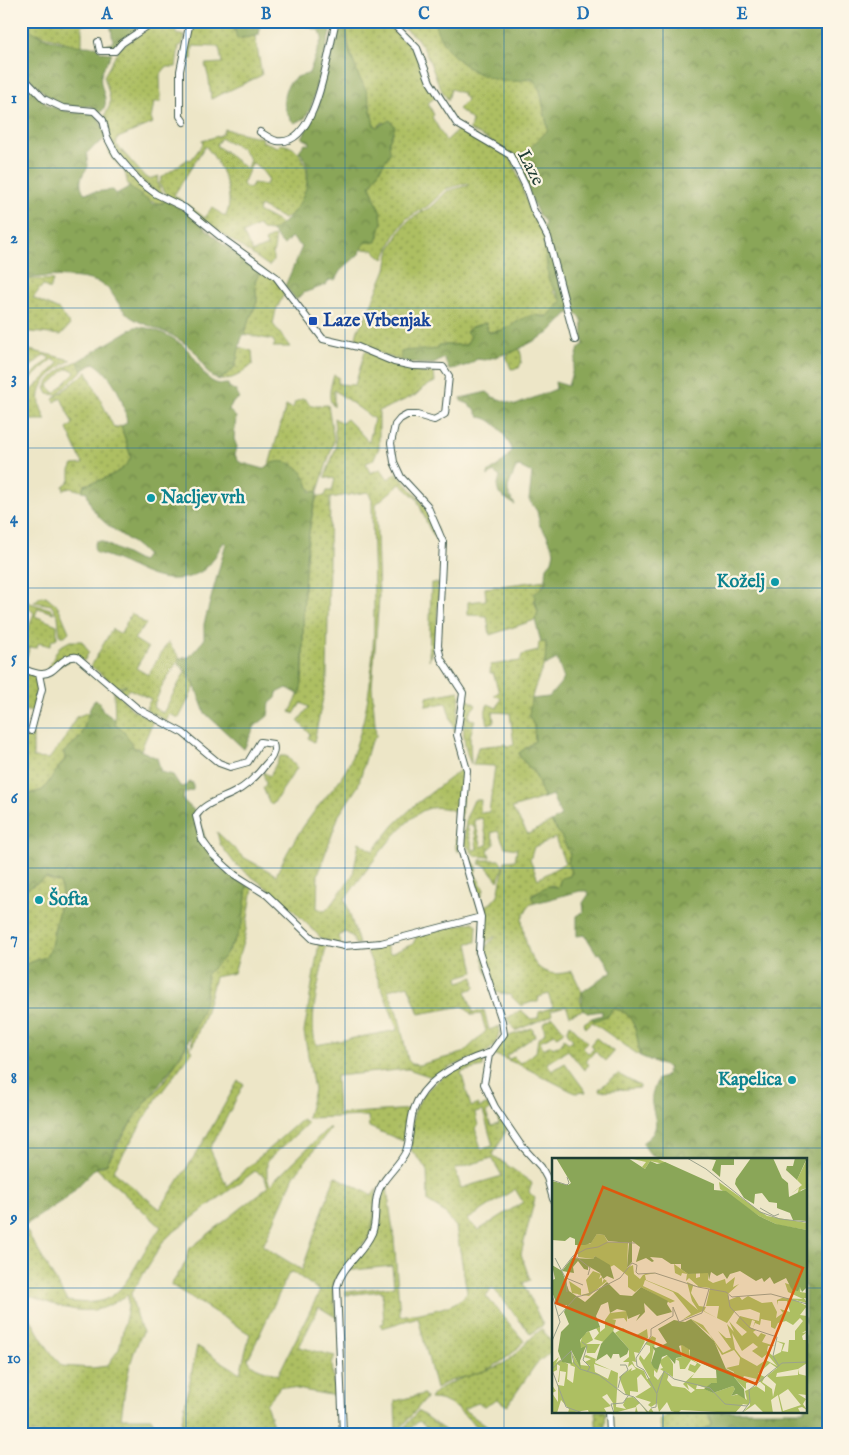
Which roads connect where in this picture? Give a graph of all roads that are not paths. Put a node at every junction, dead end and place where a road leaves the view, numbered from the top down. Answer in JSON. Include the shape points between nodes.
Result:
{"nodes":[{"id":1,"x":155,"y":21,"type":"edge"},
{"id":2,"x":190,"y":21,"type":"edge"},
{"id":3,"x":336,"y":21,"type":"edge"},
{"id":4,"x":390,"y":21,"type":"edge"},
{"id":5,"x":98,"y":42,"type":"dead end"},
{"id":6,"x":21,"y":75,"type":"edge"},
{"id":7,"x":184,"y":122,"type":"dead end"},
{"id":8,"x":260,"y":132,"type":"dead end"},
{"id":9,"x":575,"y":340,"type":"dead end"},
{"id":10,"x":21,"y":668,"type":"edge"},
{"id":11,"x":39,"y":674,"type":"junction"},
{"id":12,"x":31,"y":731,"type":"dead end"},
{"id":13,"x":481,"y":917,"type":"junction"},
{"id":14,"x":491,"y":1052,"type":"junction"},
{"id":15,"x":552,"y":1196,"type":"edge"},
{"id":16,"x":608,"y":1412,"type":"edge"},
{"id":17,"x":343,"y":1434,"type":"edge"},
{"id":18,"x":609,"y":1434,"type":"edge"}],
"edges":[{"from":1,"to":5,"type":"street","via":[[115,51],[100,51]]},
{"from":2,"to":7,"type":"street","via":[[180,71],[180,116]]},
{"from":3,"to":8,"type":"street","via":[[319,92],[306,126],[300,134],[278,141]]},
{"from":4,"to":9,"type":"street","name":"Laze","via":[[417,48],[430,82],[457,124],[510,155],[525,185],[532,209],[548,237]]},
{"from":6,"to":13,"type":"street","via":[[44,100],[63,108],[94,112],[102,120],[116,154],[140,182],[185,208],[276,277],[323,340],[358,347],[394,362],[443,367],[448,376],[445,414],[434,420],[407,415],[395,425],[391,443],[394,462],[401,476],[427,505],[443,542],[438,646],[440,659],[463,693],[457,735],[467,770],[461,849]]},
{"from":10,"to":11,"type":"street"},
{"from":11,"to":12,"type":"street","via":[[42,690]]},
{"from":11,"to":13,"type":"street","via":[[50,672],[64,659],[77,658],[138,709],[183,733],[214,760],[230,767],[248,762],[260,742],[273,744],[272,756],[256,778],[201,808],[196,816],[202,840],[213,855],[235,875],[267,896],[313,939],[344,946],[381,943]]},
{"from":13,"to":14,"type":"street","via":[[479,952],[504,1034]]},
{"from":14,"to":15,"type":"street","via":[[484,1084],[520,1144],[541,1167]]},
{"from":14,"to":17,"type":"street","via":[[458,1064],[444,1073],[420,1098],[414,1108],[407,1148],[377,1194],[375,1221],[369,1239],[339,1278]]},
{"from":16,"to":18,"type":"street"}]}
